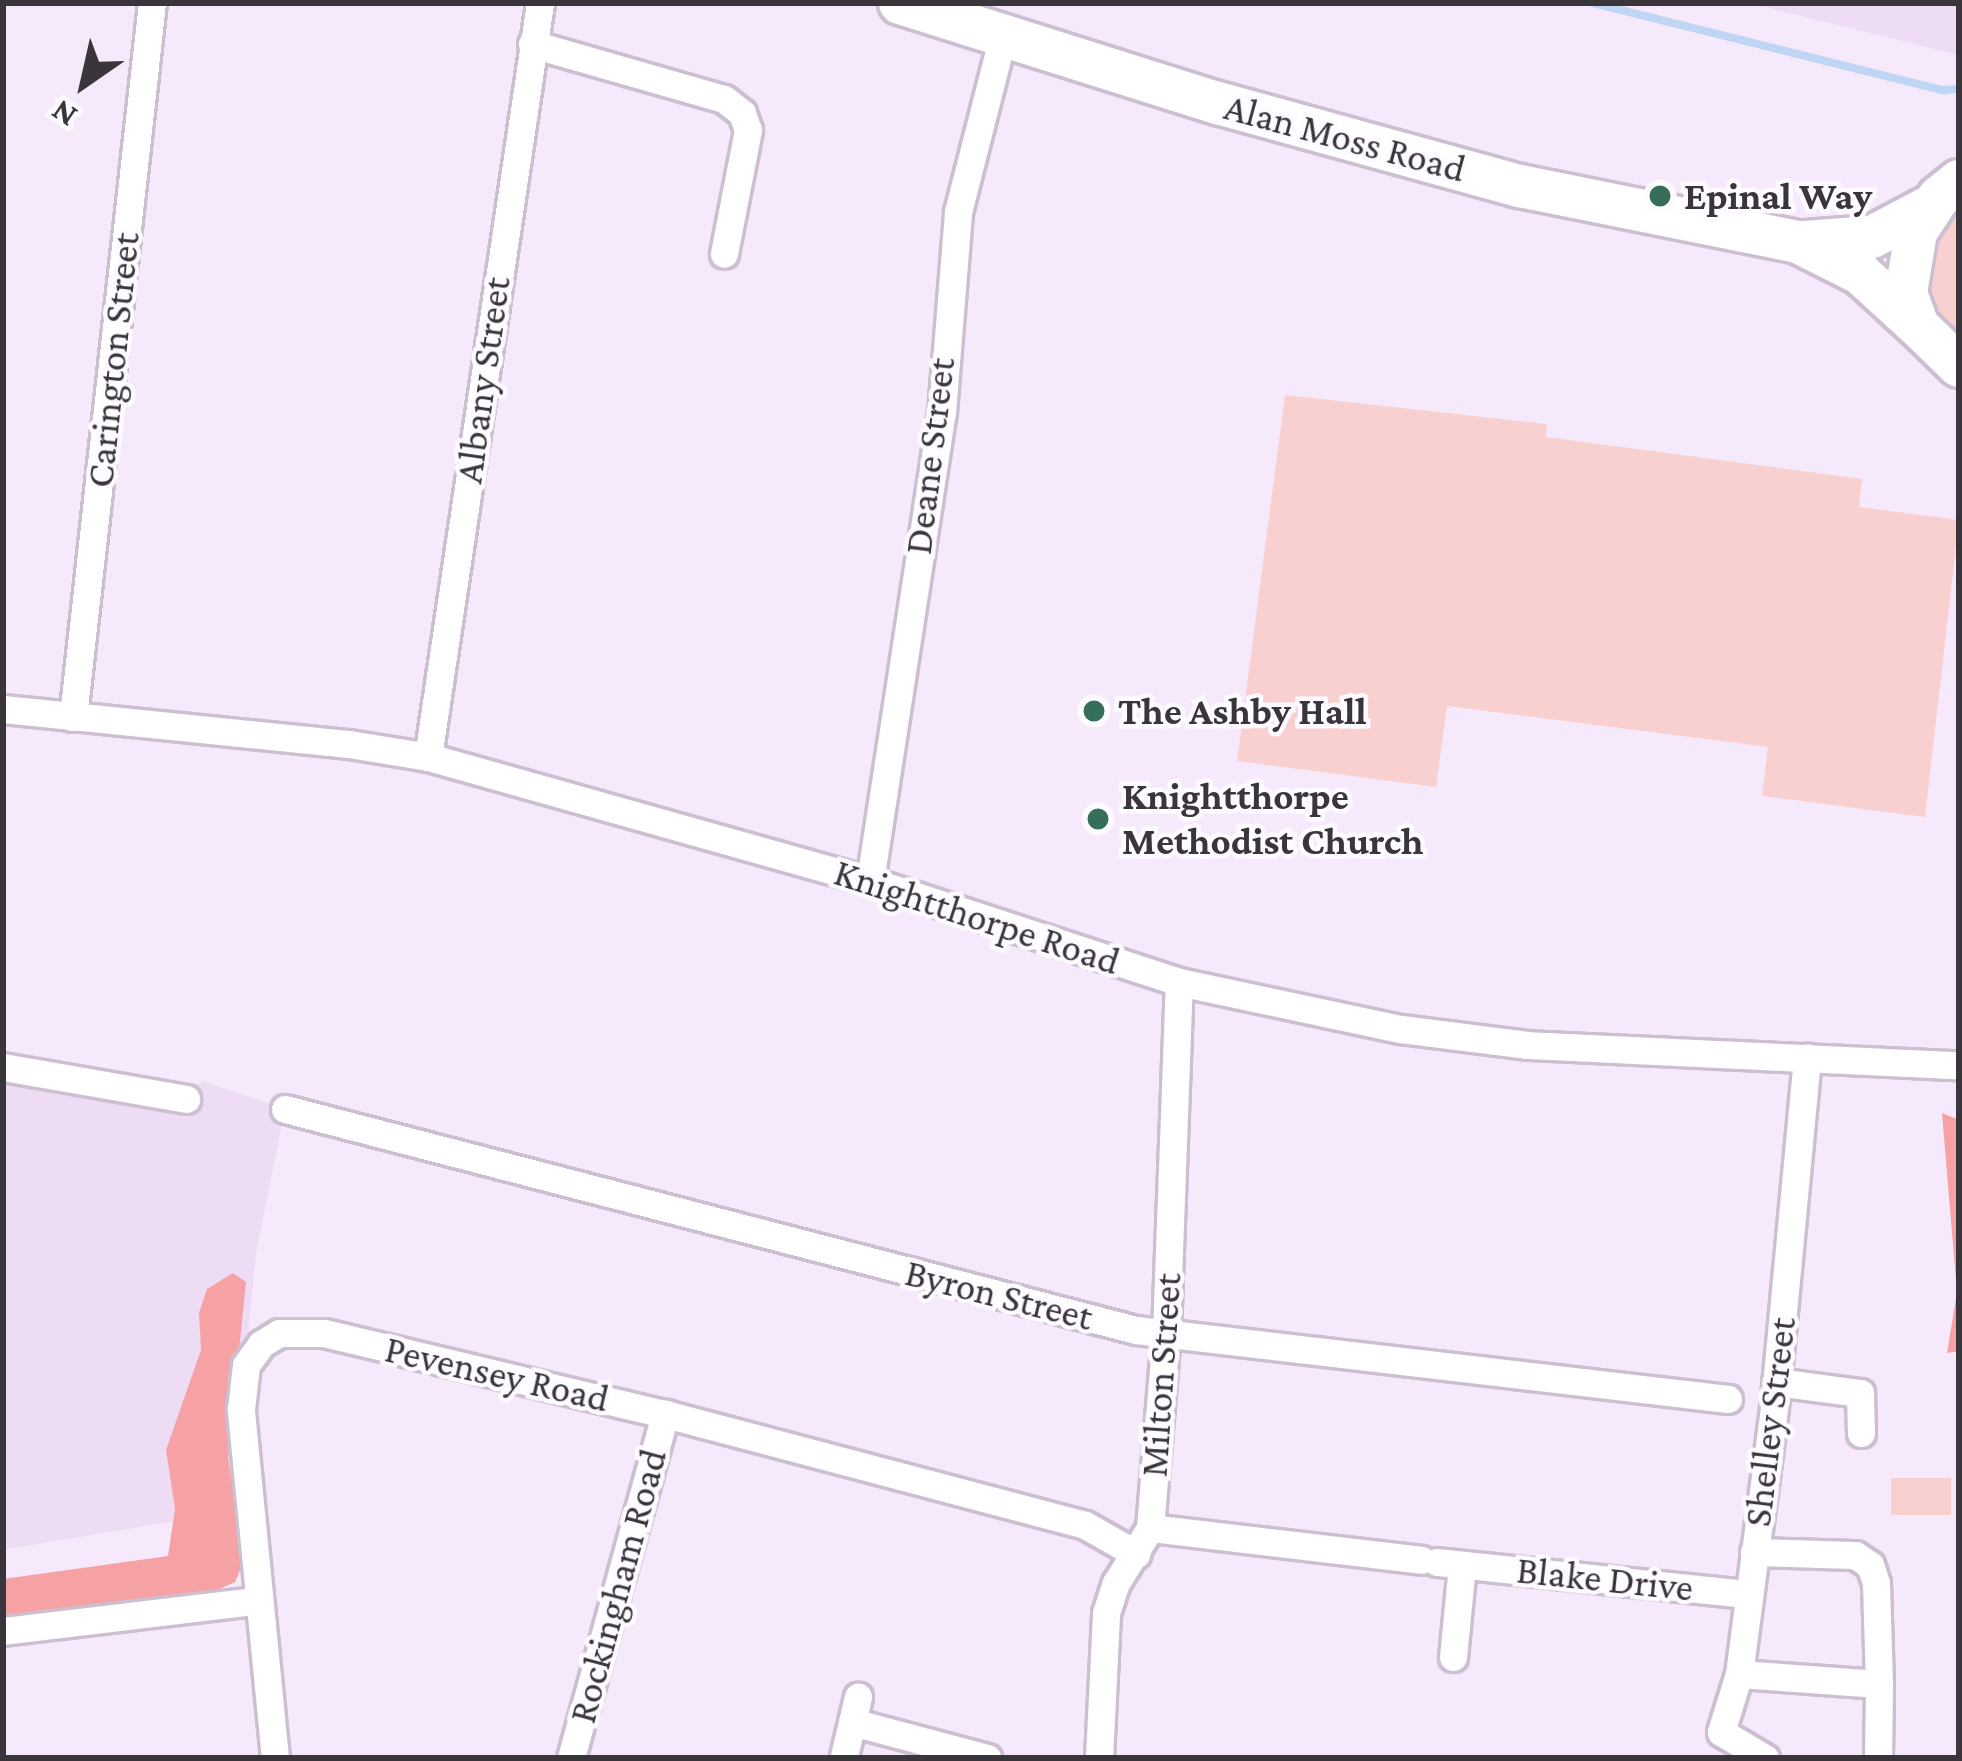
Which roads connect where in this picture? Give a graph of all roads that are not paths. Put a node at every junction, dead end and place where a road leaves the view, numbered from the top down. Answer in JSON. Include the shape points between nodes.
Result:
{"nodes":[{"id":1,"x":152,"y":3,"type":"edge"},
{"id":2,"x":540,"y":3,"type":"edge"},
{"id":3,"x":900,"y":3,"type":"edge"},
{"id":4,"x":1003,"y":35,"type":"junction"},
{"id":5,"x":532,"y":44,"type":"junction"},
{"id":6,"x":1950,"y":187,"type":"edge"},
{"id":7,"x":1798,"y":242,"type":"junction"},
{"id":8,"x":724,"y":254,"type":"dead end"},
{"id":9,"x":1918,"y":326,"type":"junction"},
{"id":10,"x":1959,"y":367,"type":"edge"},
{"id":11,"x":3,"y":709,"type":"edge"},
{"id":12,"x":73,"y":717,"type":"junction"},
{"id":13,"x":428,"y":757,"type":"junction"},
{"id":14,"x":870,"y":881,"type":"junction"},
{"id":15,"x":1180,"y":982,"type":"junction"},
{"id":16,"x":1807,"y":1058,"type":"junction"},
{"id":17,"x":1959,"y":1065,"type":"edge"},
{"id":18,"x":3,"y":1067,"type":"edge"},
{"id":19,"x":186,"y":1099,"type":"dead end"},
{"id":20,"x":285,"y":1108,"type":"dead end"},
{"id":21,"x":1166,"y":1333,"type":"junction"},
{"id":22,"x":1776,"y":1382,"type":"junction"},
{"id":23,"x":1728,"y":1399,"type":"dead end"},
{"id":24,"x":665,"y":1414,"type":"junction"},
{"id":25,"x":1861,"y":1433,"type":"dead end"},
{"id":26,"x":1150,"y":1528,"type":"junction"},
{"id":27,"x":1754,"y":1552,"type":"junction"},
{"id":28,"x":1136,"y":1553,"type":"junction"},
{"id":29,"x":1440,"y":1562,"type":"junction"},
{"id":30,"x":1747,"y":1594,"type":"junction"},
{"id":31,"x":256,"y":1600,"type":"junction"},
{"id":32,"x":3,"y":1631,"type":"edge"},
{"id":33,"x":1453,"y":1657,"type":"dead end"},
{"id":34,"x":1739,"y":1674,"type":"junction"},
{"id":35,"x":1879,"y":1684,"type":"junction"},
{"id":36,"x":844,"y":1756,"type":"edge"},
{"id":37,"x":275,"y":1758,"type":"edge"},
{"id":38,"x":571,"y":1758,"type":"edge"},
{"id":39,"x":987,"y":1758,"type":"edge"},
{"id":40,"x":1099,"y":1758,"type":"edge"},
{"id":41,"x":1765,"y":1758,"type":"edge"},
{"id":42,"x":1879,"y":1758,"type":"edge"}],
"edges":[{"from":1,"to":12,"type":"street","name":"Carington Street"},
{"from":2,"to":5,"type":"street","name":"Albany Street"},
{"from":3,"to":4,"type":"main road","name":"Alan Moss Road"},
{"from":4,"to":7,"type":"main road","name":"Alan Moss Road","via":[[1520,186]]},
{"from":4,"to":14,"type":"street","name":"Deane Street","via":[[958,212],[942,412]]},
{"from":5,"to":8,"type":"street","via":[[724,99],[742,113],[748,130]]},
{"from":5,"to":13,"type":"street","name":"Albany Street"},
{"from":6,"to":7,"type":"main road","name":"Alan Moss Road","via":[[1872,237]]},
{"from":6,"to":9,"type":"main road","via":[[1916,232],[1907,261],[1906,293]]},
{"from":7,"to":9,"type":"main road","name":"Alan Moss Road","via":[[1861,274]]},
{"from":9,"to":10,"type":"main road","name":"Alan Moss Road"},
{"from":11,"to":12,"type":"street","name":"Knightthorpe Road"},
{"from":12,"to":13,"type":"street","name":"Knightthorpe Road"},
{"from":13,"to":14,"type":"street","name":"Knightthorpe Road"},
{"from":14,"to":15,"type":"street","name":"Knightthorpe Road"},
{"from":15,"to":16,"type":"street","name":"Knightthorpe Road","via":[[1401,1029],[1506,1042]]},
{"from":15,"to":21,"type":"street","name":"Milton Street"},
{"from":16,"to":17,"type":"street","name":"Knightthorpe Road"},
{"from":16,"to":22,"type":"street","name":"Shelley Street"},
{"from":18,"to":19,"type":"street"},
{"from":20,"to":21,"type":"street","name":"Byron Street","via":[[996,1296]]},
{"from":21,"to":23,"type":"street","name":"Byron Street"},
{"from":21,"to":26,"type":"street","name":"Milton Street"},
{"from":22,"to":25,"type":"street","via":[[1860,1393]]},
{"from":22,"to":27,"type":"street","name":"Shelley Street"},
{"from":24,"to":28,"type":"street","name":"Pevensey Road","via":[[1084,1525]]},
{"from":24,"to":31,"type":"street","name":"Pevensey Road","via":[[324,1333],[279,1333],[246,1365],[241,1409]]},
{"from":24,"to":38,"type":"street","name":"Rockingham Road"},
{"from":26,"to":28,"type":"street","name":"Milton Street"},
{"from":26,"to":29,"type":"street","name":"Blake Drive"},
{"from":27,"to":30,"type":"street","name":"Shelley Street"},
{"from":27,"to":35,"type":"street","via":[[1855,1555],[1870,1565]]},
{"from":28,"to":40,"type":"street","name":"Milton Street","via":[[1106,1613]]},
{"from":29,"to":30,"type":"street","name":"Blake Drive"},
{"from":29,"to":33,"type":"street","name":"Blake Drive"},
{"from":30,"to":34,"type":"street","name":"Shelley Street"},
{"from":31,"to":32,"type":"street"},
{"from":31,"to":37,"type":"street","name":"Pevensey Road"},
{"from":34,"to":35,"type":"street"},
{"from":34,"to":41,"type":"street","name":"Shelley Street","via":[[1721,1732]]},
{"from":35,"to":42,"type":"street"},
{"from":36,"to":39,"type":"street","via":[[855,1709]]}]}
